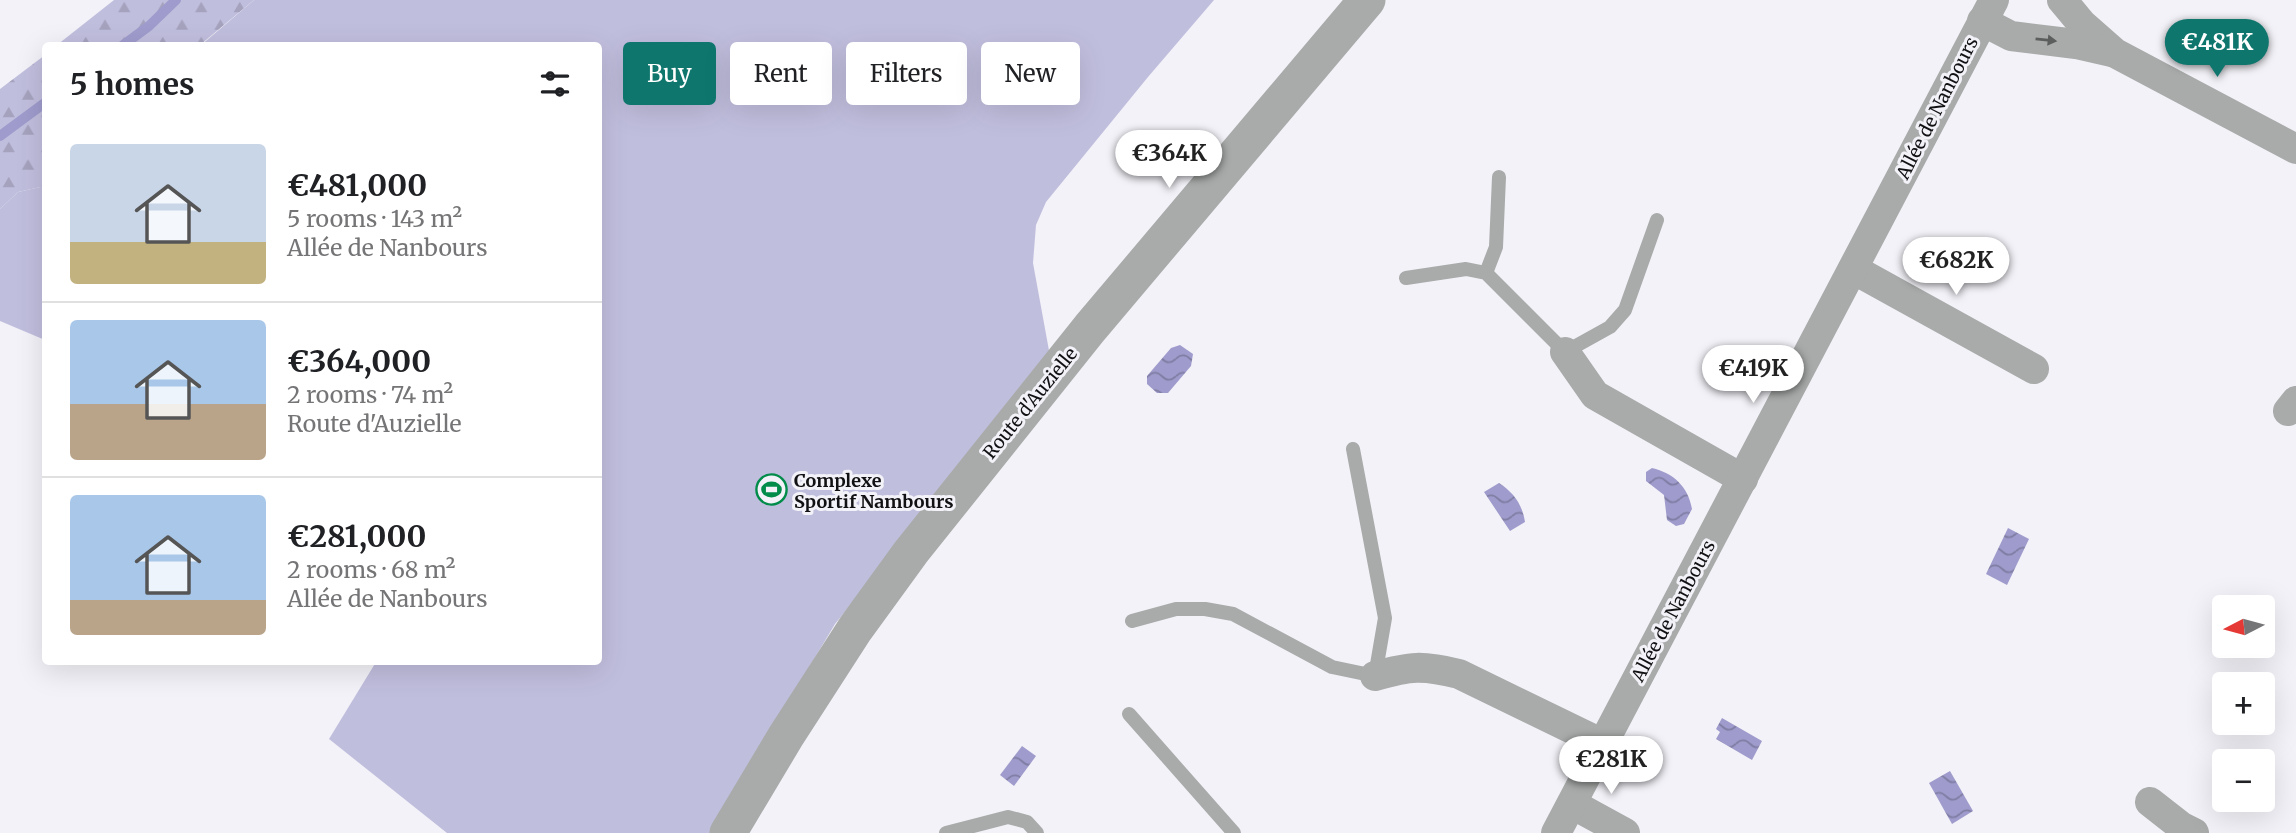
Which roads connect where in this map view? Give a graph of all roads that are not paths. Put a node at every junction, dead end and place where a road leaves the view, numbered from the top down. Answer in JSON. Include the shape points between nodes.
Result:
{"nodes":[{"id":1,"x":1367,"y":0,"type":"edge"},
{"id":2,"x":2062,"y":0,"type":"edge"},
{"id":3,"x":1988,"y":10,"type":"edge"},
{"id":4,"x":2115,"y":53,"type":"junction"},
{"id":5,"x":2296,"y":149,"type":"edge"},
{"id":6,"x":1499,"y":177,"type":"dead end"},
{"id":7,"x":1657,"y":220,"type":"dead end"},
{"id":8,"x":1853,"y":269,"type":"junction"},
{"id":9,"x":1486,"y":273,"type":"junction"},
{"id":10,"x":1406,"y":278,"type":"dead end"},
{"id":11,"x":1565,"y":352,"type":"junction"},
{"id":12,"x":2034,"y":369,"type":"dead end"},
{"id":13,"x":1353,"y":449,"type":"dead end"},
{"id":14,"x":1743,"y":479,"type":"junction"},
{"id":15,"x":1132,"y":621,"type":"dead end"},
{"id":16,"x":1376,"y":676,"type":"junction"},
{"id":17,"x":1129,"y":714,"type":"dead end"},
{"id":18,"x":1603,"y":744,"type":"junction"},
{"id":19,"x":2150,"y":802,"type":"dead end"},
{"id":20,"x":1572,"y":804,"type":"junction"},
{"id":21,"x":728,"y":833,"type":"edge"},
{"id":22,"x":946,"y":833,"type":"edge"},
{"id":23,"x":1037,"y":833,"type":"edge"},
{"id":24,"x":1234,"y":833,"type":"edge"},
{"id":25,"x":1556,"y":833,"type":"edge"},
{"id":26,"x":1625,"y":833,"type":"edge"},
{"id":27,"x":2194,"y":833,"type":"edge"}],
"edges":[{"from":1,"to":21,"type":"street","name":"Route d'Auzielle","via":[[1090,328],[911,552],[848,640]]},
{"from":2,"to":4,"type":"street","name":"Allée de Nanbours"},
{"from":3,"to":4,"type":"street","name":"Allée de Nanbours","one_way":true,"via":[[2011,36]]},
{"from":3,"to":8,"type":"street","name":"Allée de Nanbours"},
{"from":4,"to":5,"type":"street","name":"Allée de Nanbours"},
{"from":6,"to":9,"type":"lane","via":[[1496,247]]},
{"from":7,"to":11,"type":"lane","via":[[1625,310],[1610,327]]},
{"from":8,"to":12,"type":"street"},
{"from":8,"to":14,"type":"street","name":"Allée de Nanbours"},
{"from":9,"to":10,"type":"lane","via":[[1466,269]]},
{"from":9,"to":11,"type":"lane"},
{"from":11,"to":14,"type":"street","via":[[1595,395]]},
{"from":13,"to":16,"type":"lane","via":[[1385,618]]},
{"from":14,"to":18,"type":"street","name":"Allée de Nanbours"},
{"from":15,"to":16,"type":"lane","via":[[1176,609],[1233,614],[1332,667]]},
{"from":16,"to":18,"type":"street","via":[[1409,666],[1458,674]]},
{"from":17,"to":24,"type":"lane"},
{"from":18,"to":20,"type":"street","name":"Allée de Nanbours"},
{"from":19,"to":27,"type":"street"},
{"from":20,"to":25,"type":"street","name":"Allée de Nanbours"},
{"from":20,"to":26,"type":"street"},
{"from":22,"to":23,"type":"lane","via":[[1008,817],[1027,822]]}]}
